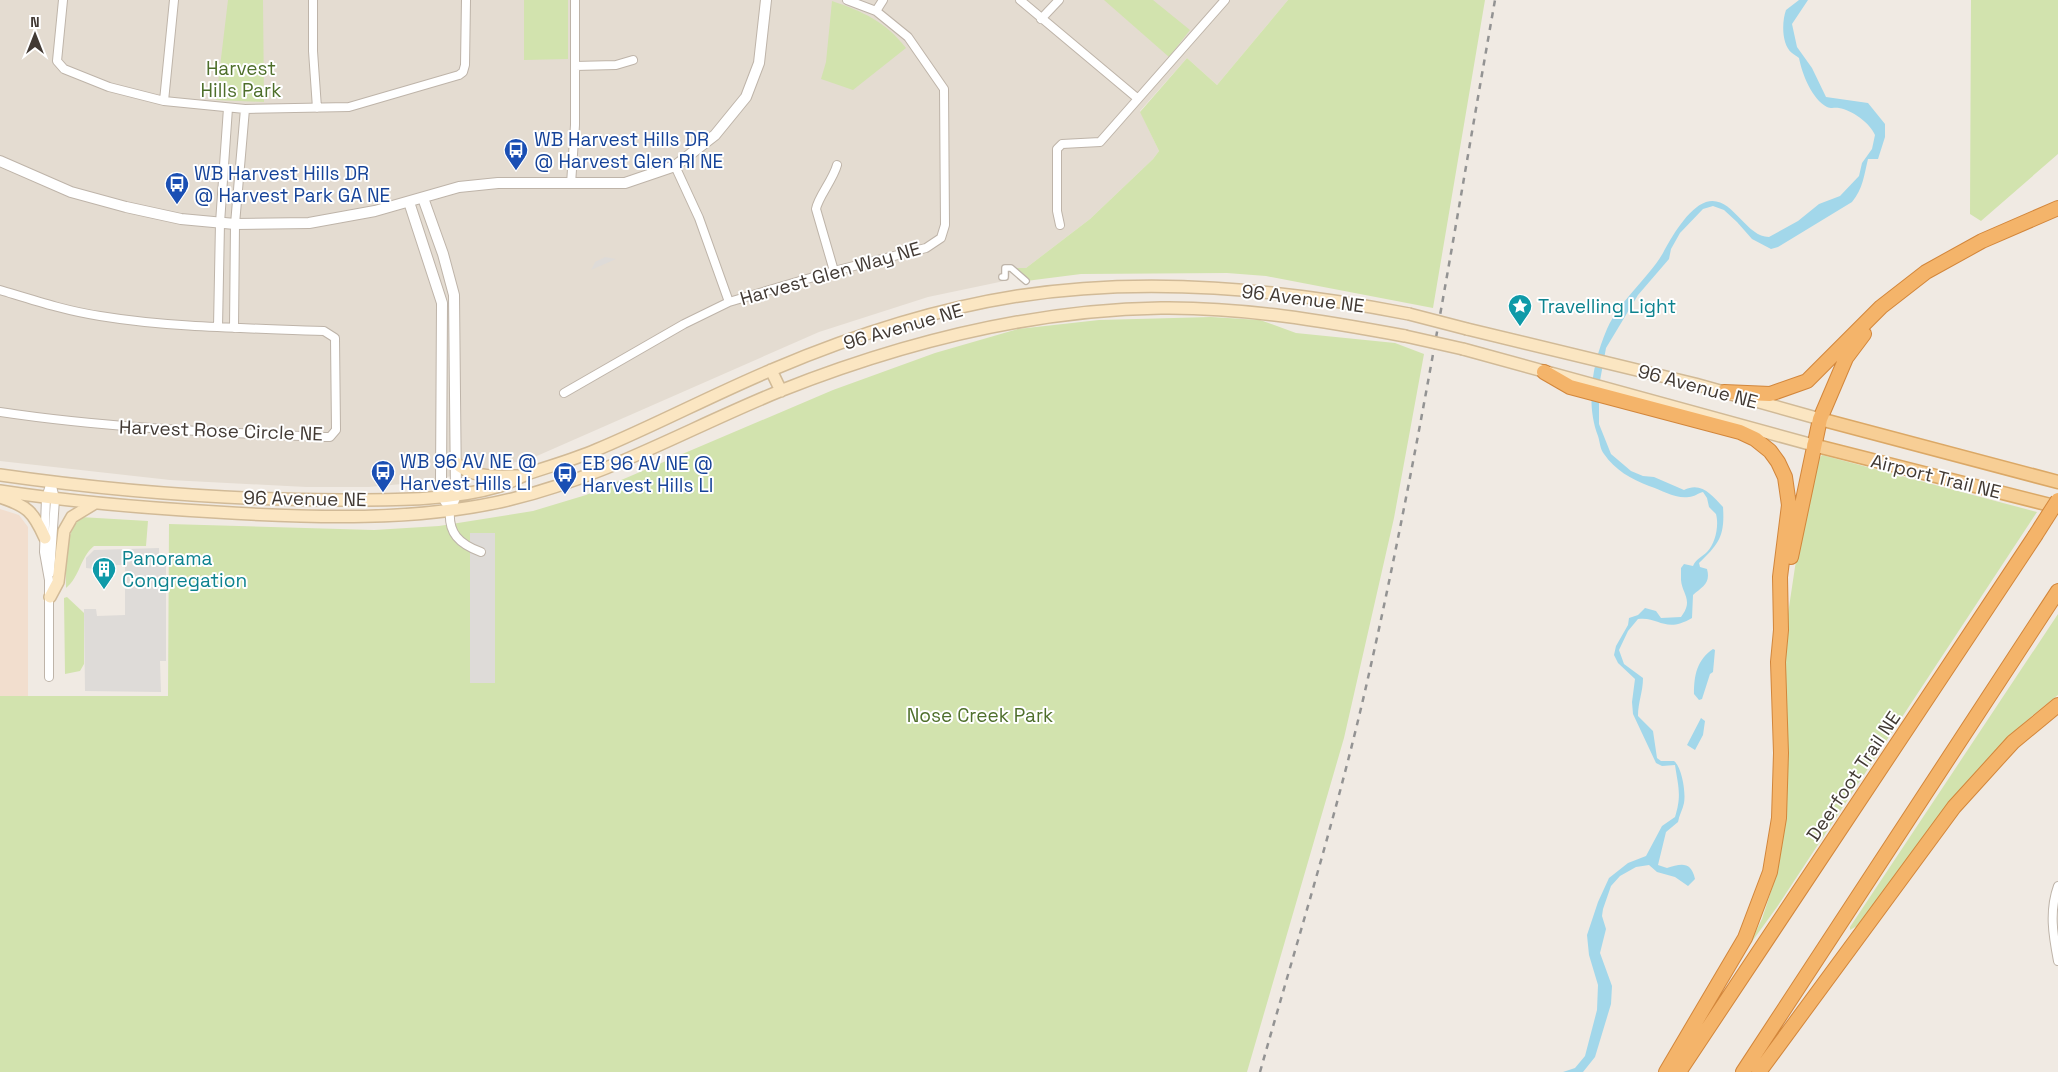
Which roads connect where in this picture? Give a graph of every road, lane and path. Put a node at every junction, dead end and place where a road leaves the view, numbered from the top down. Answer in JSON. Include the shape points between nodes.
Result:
{"nodes":[{"id":1,"x":63,"y":0,"type":"edge"},
{"id":2,"x":174,"y":0,"type":"edge"},
{"id":3,"x":313,"y":0,"type":"edge"},
{"id":4,"x":466,"y":0,"type":"edge"},
{"id":5,"x":575,"y":0,"type":"edge"},
{"id":6,"x":766,"y":0,"type":"edge"},
{"id":7,"x":847,"y":0,"type":"edge"},
{"id":8,"x":883,"y":0,"type":"edge"},
{"id":9,"x":1020,"y":0,"type":"edge"},
{"id":10,"x":1058,"y":0,"type":"edge"},
{"id":11,"x":1225,"y":0,"type":"edge"},
{"id":12,"x":876,"y":11,"type":"junction"},
{"id":13,"x":1041,"y":20,"type":"junction"},
{"id":14,"x":633,"y":60,"type":"dead end"},
{"id":15,"x":575,"y":66,"type":"junction"},
{"id":16,"x":1137,"y":98,"type":"junction"},
{"id":17,"x":164,"y":101,"type":"junction"},
{"id":18,"x":237,"y":108,"type":"junction"},
{"id":19,"x":316,"y":108,"type":"junction"},
{"id":20,"x":0,"y":162,"type":"edge"},
{"id":21,"x":837,"y":165,"type":"dead end"},
{"id":22,"x":674,"y":166,"type":"junction"},
{"id":23,"x":571,"y":184,"type":"junction"},
{"id":24,"x":423,"y":198,"type":"junction"},
{"id":25,"x":409,"y":202,"type":"junction"},
{"id":26,"x":2058,"y":208,"type":"edge"},
{"id":27,"x":220,"y":223,"type":"junction"},
{"id":28,"x":235,"y":224,"type":"junction"},
{"id":29,"x":1060,"y":225,"type":"dead end"},
{"id":30,"x":834,"y":271,"type":"junction"},
{"id":31,"x":1002,"y":277,"type":"dead end"},
{"id":32,"x":1026,"y":281,"type":"dead end"},
{"id":33,"x":1909,"y":284,"type":"junction"},
{"id":34,"x":0,"y":290,"type":"edge"},
{"id":35,"x":729,"y":302,"type":"junction"},
{"id":36,"x":218,"y":327,"type":"junction"},
{"id":37,"x":234,"y":328,"type":"junction"},
{"id":38,"x":771,"y":370,"type":"junction"},
{"id":39,"x":1544,"y":372,"type":"joint"},
{"id":40,"x":781,"y":391,"type":"junction"},
{"id":41,"x":1724,"y":392,"type":"junction"},
{"id":42,"x":564,"y":393,"type":"dead end"},
{"id":43,"x":1650,"y":404,"type":"junction"},
{"id":44,"x":0,"y":412,"type":"edge"},
{"id":45,"x":1820,"y":419,"type":"junction"},
{"id":46,"x":1813,"y":445,"type":"junction"},
{"id":47,"x":455,"y":462,"type":"junction"},
{"id":48,"x":0,"y":475,"type":"edge"},
{"id":49,"x":522,"y":476,"type":"junction"},
{"id":50,"x":51,"y":482,"type":"junction"},
{"id":51,"x":2058,"y":482,"type":"edge"},
{"id":52,"x":0,"y":491,"type":"edge"},
{"id":53,"x":456,"y":494,"type":"junction"},
{"id":54,"x":442,"y":495,"type":"junction"},
{"id":55,"x":0,"y":497,"type":"edge"},
{"id":56,"x":50,"y":499,"type":"junction"},
{"id":57,"x":2058,"y":500,"type":"edge"},
{"id":58,"x":95,"y":503,"type":"junction"},
{"id":59,"x":2058,"y":507,"type":"edge"},
{"id":60,"x":450,"y":510,"type":"junction"},
{"id":61,"x":45,"y":538,"type":"junction"},
{"id":62,"x":480,"y":552,"type":"dead end"},
{"id":63,"x":49,"y":580,"type":"junction"},
{"id":64,"x":2058,"y":591,"type":"edge"},
{"id":65,"x":50,"y":597,"type":"junction"},
{"id":66,"x":1782,"y":602,"type":"junction"},
{"id":67,"x":49,"y":677,"type":"dead end"},
{"id":68,"x":2058,"y":705,"type":"edge"},
{"id":69,"x":2058,"y":715,"type":"edge"},
{"id":70,"x":1976,"y":780,"type":"junction"},
{"id":71,"x":2058,"y":886,"type":"edge"},
{"id":72,"x":2058,"y":960,"type":"edge"},
{"id":73,"x":1666,"y":1072,"type":"edge"},
{"id":74,"x":1679,"y":1072,"type":"edge"},
{"id":75,"x":1743,"y":1072,"type":"edge"},
{"id":76,"x":1759,"y":1072,"type":"edge"}],
"edges":[{"from":1,"to":17,"type":"street","via":[[57,61],[64,68],[109,87]]},
{"from":2,"to":17,"type":"street"},
{"from":3,"to":19,"type":"street"},
{"from":4,"to":19,"type":"street","via":[[464,72],[349,107]]},
{"from":5,"to":15,"type":"street"},
{"from":6,"to":22,"type":"street","via":[[759,63],[746,97],[715,134]]},
{"from":7,"to":12,"type":"street","name":"Harvest Glen Way NE"},
{"from":8,"to":12,"type":"street"},
{"from":9,"to":13,"type":"street"},
{"from":10,"to":13,"type":"street"},
{"from":11,"to":16,"type":"street"},
{"from":12,"to":30,"type":"street","name":"Harvest Glen Way NE","via":[[908,37],[944,89],[945,225],[941,238],[926,248]]},
{"from":13,"to":16,"type":"street"},
{"from":14,"to":15,"type":"street","via":[[616,65]]},
{"from":15,"to":23,"type":"street"},
{"from":16,"to":29,"type":"street","via":[[1100,142],[1062,144],[1057,149]]},
{"from":17,"to":18,"type":"street"},
{"from":18,"to":19,"type":"street"},
{"from":18,"to":27,"type":"street"},
{"from":18,"to":28,"type":"street"},
{"from":20,"to":27,"type":"street","via":[[71,192],[172,217]]},
{"from":21,"to":30,"type":"street","via":[[816,209]]},
{"from":22,"to":23,"type":"street","via":[[625,183]]},
{"from":22,"to":35,"type":"street","name":"Harvest Glen Way NE","via":[[699,218]]},
{"from":23,"to":24,"type":"street","via":[[498,183],[459,187]]},
{"from":24,"to":25,"type":"street"},
{"from":24,"to":47,"type":"street","via":[[454,295]]},
{"from":25,"to":28,"type":"street","via":[[309,222]]},
{"from":25,"to":54,"type":"street","via":[[442,303]]},
{"from":26,"to":33,"type":"highway","via":[[1966,249]]},
{"from":27,"to":28,"type":"street"},
{"from":27,"to":36,"type":"street"},
{"from":28,"to":37,"type":"street"},
{"from":30,"to":35,"type":"street","name":"Harvest Glen Way NE"},
{"from":31,"to":32,"type":"street","via":[[1005,277],[1005,268],[1011,268]]},
{"from":33,"to":41,"type":"highway","via":[[1881,306],[1807,381],[1770,394]]},
{"from":33,"to":45,"type":"highway","via":[[1846,358]]},
{"from":34,"to":36,"type":"street","name":"Harvest Rose Circle NE","via":[[99,316]]},
{"from":35,"to":42,"type":"street"},
{"from":36,"to":37,"type":"street","name":"Harvest Rose Circle NE"},
{"from":37,"to":44,"type":"street","name":"Harvest Rose Circle NE","via":[[324,331],[335,338],[336,430],[330,437],[190,431]]},
{"from":38,"to":40,"type":"main road"},
{"from":38,"to":41,"type":"main road","name":"96 Avenue NE","bridge":true,"via":[[888,328],[963,307],[1056,291],[1160,286],[1300,295],[1409,314]]},
{"from":38,"to":49,"type":"main road","name":"96 Avenue NE","via":[[591,452]]},
{"from":39,"to":40,"type":"main road","name":"96 Avenue NE","bridge":true,"via":[[1405,336],[1298,318],[1162,308],[1025,320],[967,331],[893,352]]},
{"from":39,"to":43,"type":"highway","via":[[1570,386]]},
{"from":40,"to":60,"type":"main road","name":"96 Avenue NE","via":[[562,486]]},
{"from":41,"to":45,"type":"main road","name":"96 Avenue NE"},
{"from":43,"to":46,"type":"main road","name":"96 Avenue NE"},
{"from":43,"to":66,"type":"highway","via":[[1740,432],[1770,451],[1778,462],[1785,477],[1789,505],[1780,577]]},
{"from":45,"to":46,"type":"highway"},
{"from":45,"to":51,"type":"main road","name":"Airport Trail NE"},
{"from":46,"to":59,"type":"main road","name":"Airport Trail NE"},
{"from":46,"to":66,"type":"highway"},
{"from":47,"to":49,"type":"main road","via":[[475,474]]},
{"from":47,"to":53,"type":"street"},
{"from":48,"to":50,"type":"main road","name":"96 Avenue NE"},
{"from":49,"to":53,"type":"main road","name":"96 Avenue NE","via":[[501,486]]},
{"from":50,"to":54,"type":"main road","name":"96 Avenue NE","via":[[306,500]]},
{"from":50,"to":56,"type":"street"},
{"from":52,"to":56,"type":"main road","name":"96 Avenue NE"},
{"from":53,"to":54,"type":"main road","name":"96 Avenue NE"},
{"from":53,"to":60,"type":"street"},
{"from":54,"to":60,"type":"street"},
{"from":55,"to":61,"type":"main road","via":[[30,511]]},
{"from":56,"to":58,"type":"main road","name":"96 Avenue NE"},
{"from":56,"to":61,"type":"street"},
{"from":56,"to":63,"type":"street","via":[[53,552]]},
{"from":57,"to":74,"type":"highway","name":"Deerfoot Trail NE","bridge":true},
{"from":58,"to":60,"type":"main road","name":"96 Avenue NE","via":[[320,517]]},
{"from":58,"to":65,"type":"main road","via":[[72,517],[64,531],[58,582]]},
{"from":60,"to":62,"type":"street","via":[[449,524],[457,540]]},
{"from":61,"to":63,"type":"street"},
{"from":63,"to":65,"type":"street"},
{"from":64,"to":75,"type":"highway"},
{"from":65,"to":67,"type":"street"},
{"from":66,"to":73,"type":"highway","via":[[1778,662],[1779,808],[1770,872],[1745,938]]},
{"from":68,"to":70,"type":"highway","via":[[2013,742]]},
{"from":69,"to":70,"type":"highway"},
{"from":70,"to":76,"type":"highway","via":[[1936,829]]},
{"from":71,"to":72,"type":"street","via":[[2052,911],[2052,931]]}]}
